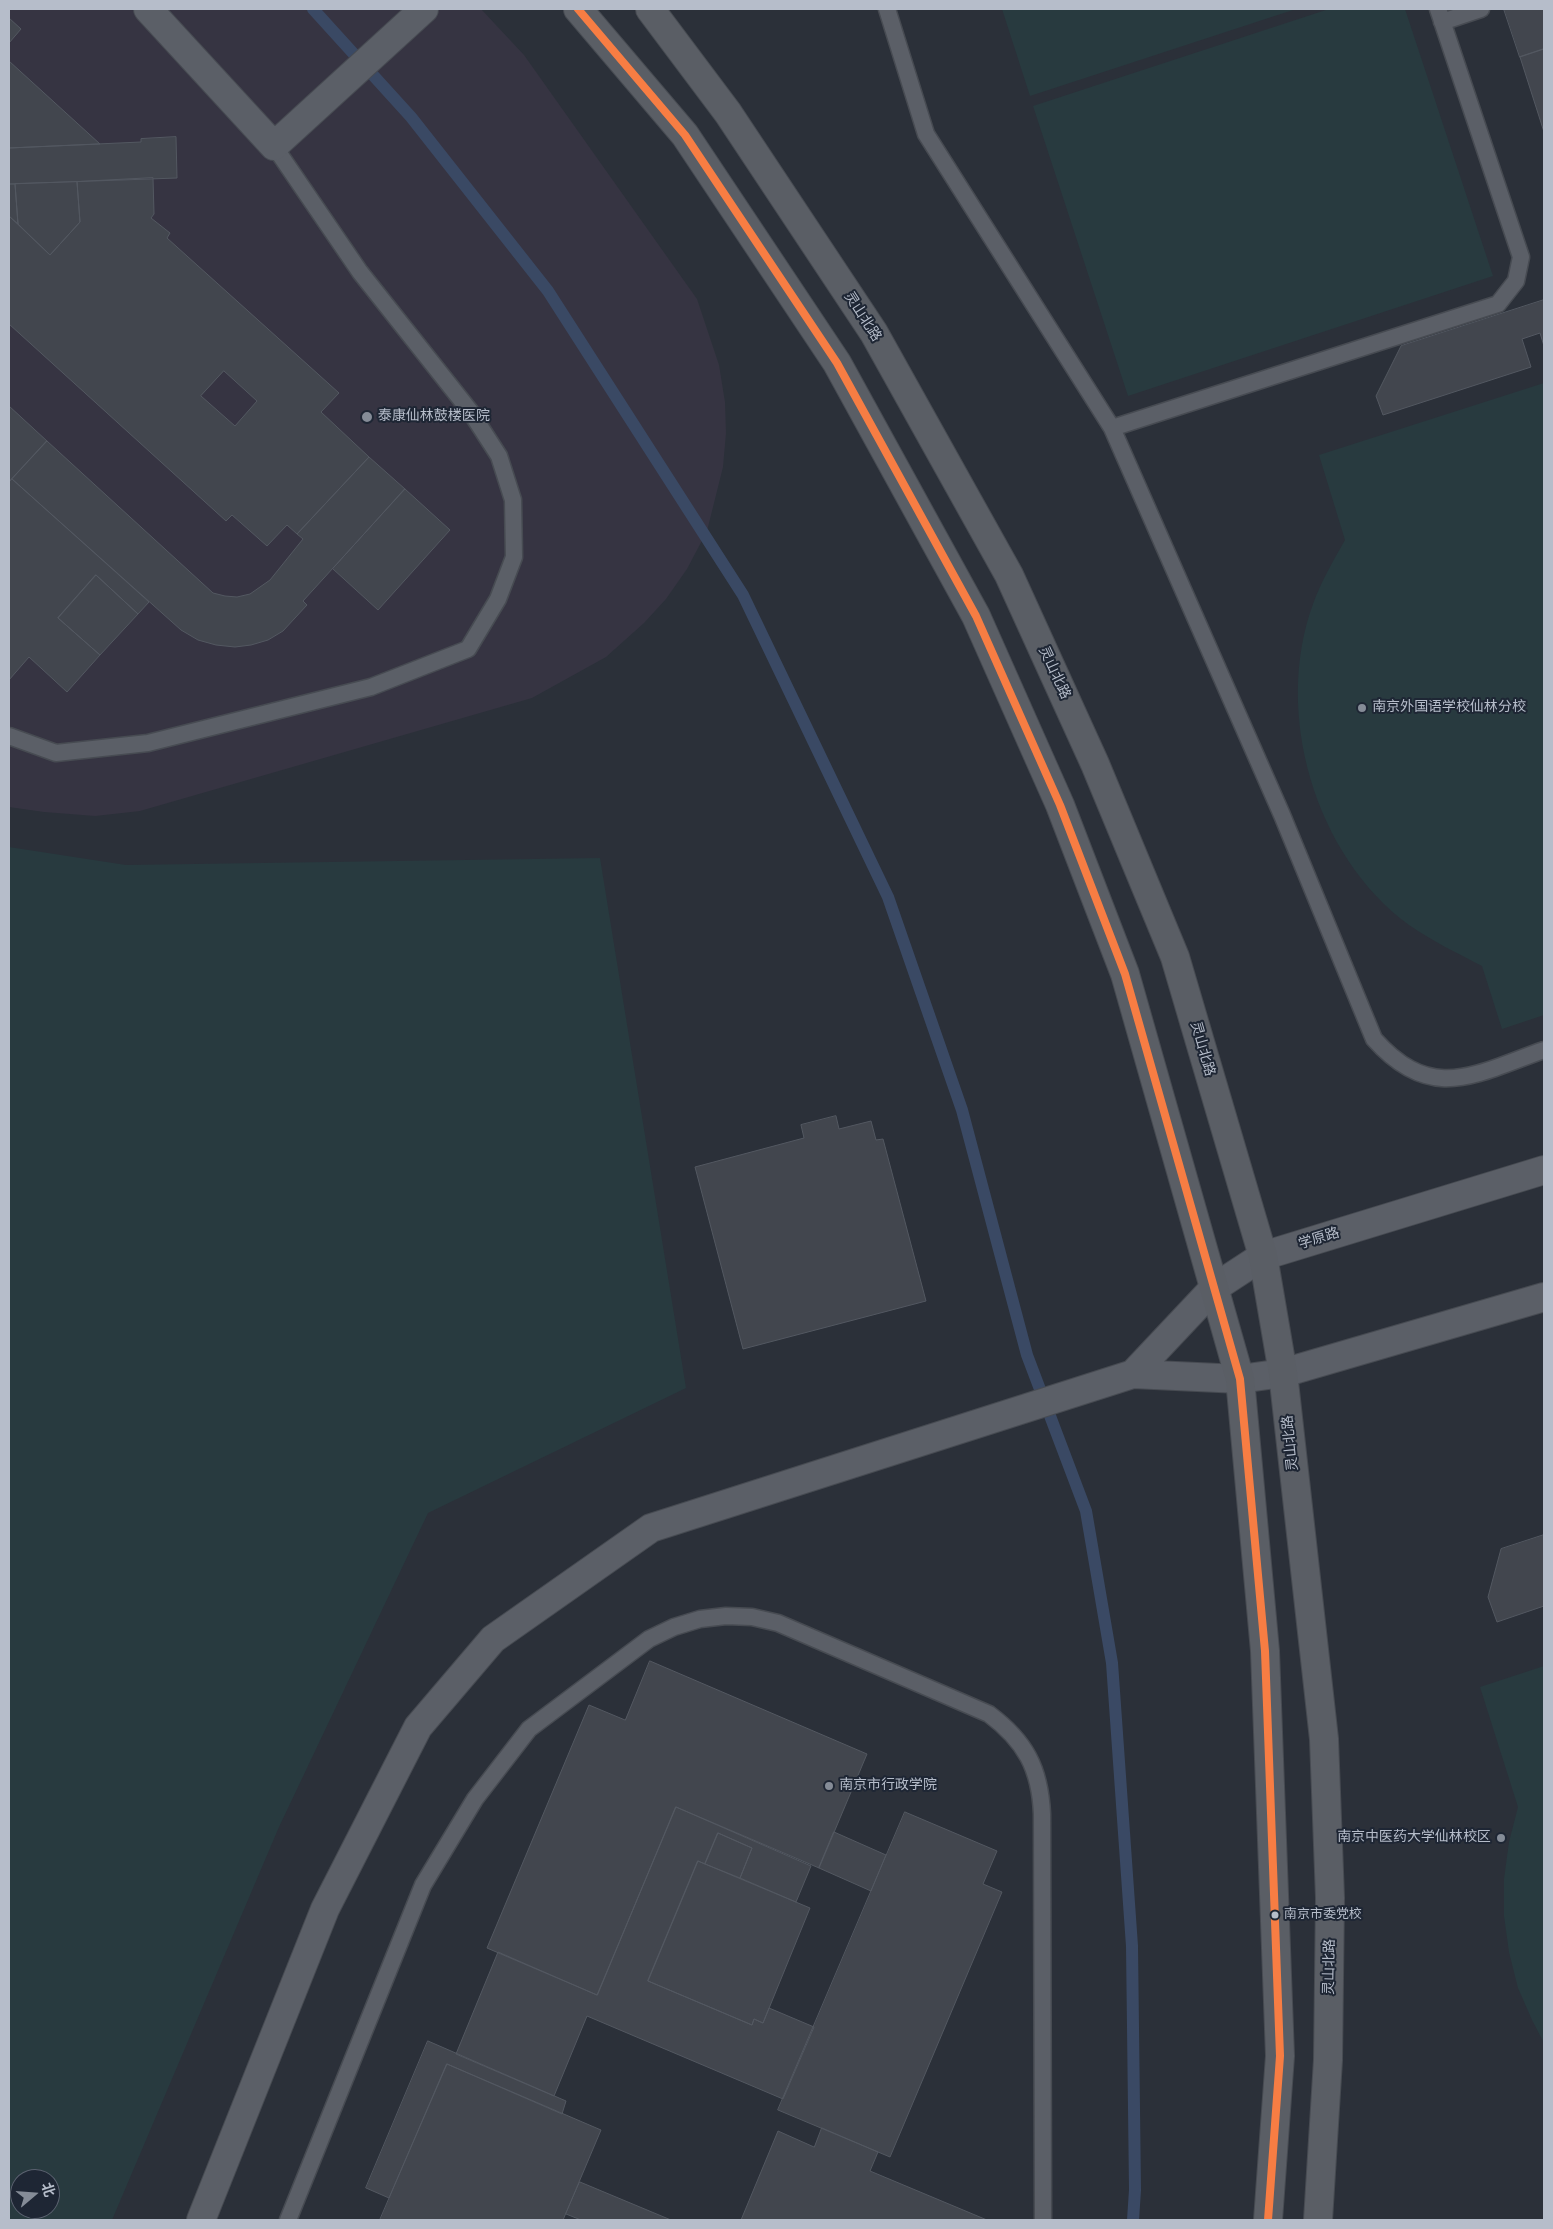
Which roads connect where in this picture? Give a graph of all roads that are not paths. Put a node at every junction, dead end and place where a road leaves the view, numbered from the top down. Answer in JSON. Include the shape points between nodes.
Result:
{"nodes":[{"id":1,"x":148,"y":9,"type":"edge"},
{"id":2,"x":424,"y":9,"type":"edge"},
{"id":3,"x":578,"y":9,"type":"edge"},
{"id":4,"x":650,"y":9,"type":"edge"},
{"id":5,"x":887,"y":9,"type":"edge"},
{"id":6,"x":1481,"y":9,"type":"edge"},
{"id":7,"x":1440,"y":15,"type":"edge"},
{"id":8,"x":274,"y":146,"type":"junction"},
{"id":9,"x":1112,"y":428,"type":"junction"},
{"id":10,"x":9,"y":736,"type":"edge"},
{"id":11,"x":1544,"y":1050,"type":"edge"},
{"id":12,"x":1544,"y":1170,"type":"edge"},
{"id":13,"x":1263,"y":1256,"type":"junction"},
{"id":14,"x":1214,"y":1288,"type":"junction"},
{"id":15,"x":1544,"y":1297,"type":"edge"},
{"id":16,"x":1284,"y":1373,"type":"junction"},
{"id":17,"x":1133,"y":1374,"type":"junction"},
{"id":18,"x":1240,"y":1379,"type":"junction"},
{"id":19,"x":201,"y":2220,"type":"edge"},
{"id":20,"x":288,"y":2220,"type":"edge"},
{"id":21,"x":1044,"y":2220,"type":"edge"},
{"id":22,"x":1268,"y":2220,"type":"edge"},
{"id":23,"x":1318,"y":2220,"type":"edge"}],
"edges":[{"from":1,"to":8,"type":"street"},
{"from":2,"to":8,"type":"street"},
{"from":3,"to":14,"type":"main road","via":[[685,135],[837,362],[976,616],[1060,805],[1125,974]]},
{"from":4,"to":13,"type":"main road","name":"灵山北路","via":[[728,113],[874,333],[1009,575],[1095,764],[1175,957]]},
{"from":5,"to":9,"type":"lane","via":[[926,134]]},
{"from":6,"to":7,"type":"lane"},
{"from":7,"to":9,"type":"lane","via":[[1521,257],[1516,281],[1498,304]]},
{"from":8,"to":10,"type":"lane","via":[[360,272],[470,411],[499,456],[513,500],[514,557],[498,599],[468,649],[371,687],[148,743],[56,753]]},
{"from":9,"to":11,"type":"lane","via":[[1282,815],[1374,1039],[1390,1057],[1410,1070],[1443,1079],[1460,1079]]},
{"from":12,"to":13,"type":"street","name":"学原路"},
{"from":13,"to":14,"type":"street","name":"学原路"},
{"from":13,"to":16,"type":"main road","name":"灵山北路"},
{"from":14,"to":17,"type":"street","name":"学原路"},
{"from":14,"to":18,"type":"main road"},
{"from":15,"to":16,"type":"street","name":"学原路"},
{"from":16,"to":18,"type":"street","name":"学原路"},
{"from":16,"to":23,"type":"main road","name":"灵山北路","via":[[1324,1739],[1330,1879],[1328,2060]]},
{"from":17,"to":18,"type":"street","name":"学原路"},
{"from":17,"to":19,"type":"street","name":"学原路","via":[[651,1528],[493,1639],[418,1727],[325,1909]]},
{"from":18,"to":22,"type":"main road","via":[[1265,1650],[1280,2056]]},
{"from":20,"to":21,"type":"lane","via":[[423,1885],[475,1799],[529,1729],[649,1639],[700,1619],[726,1616],[778,1623],[989,1714],[1006,1726],[1030,1758],[1037,1776],[1042,1814]]}]}
